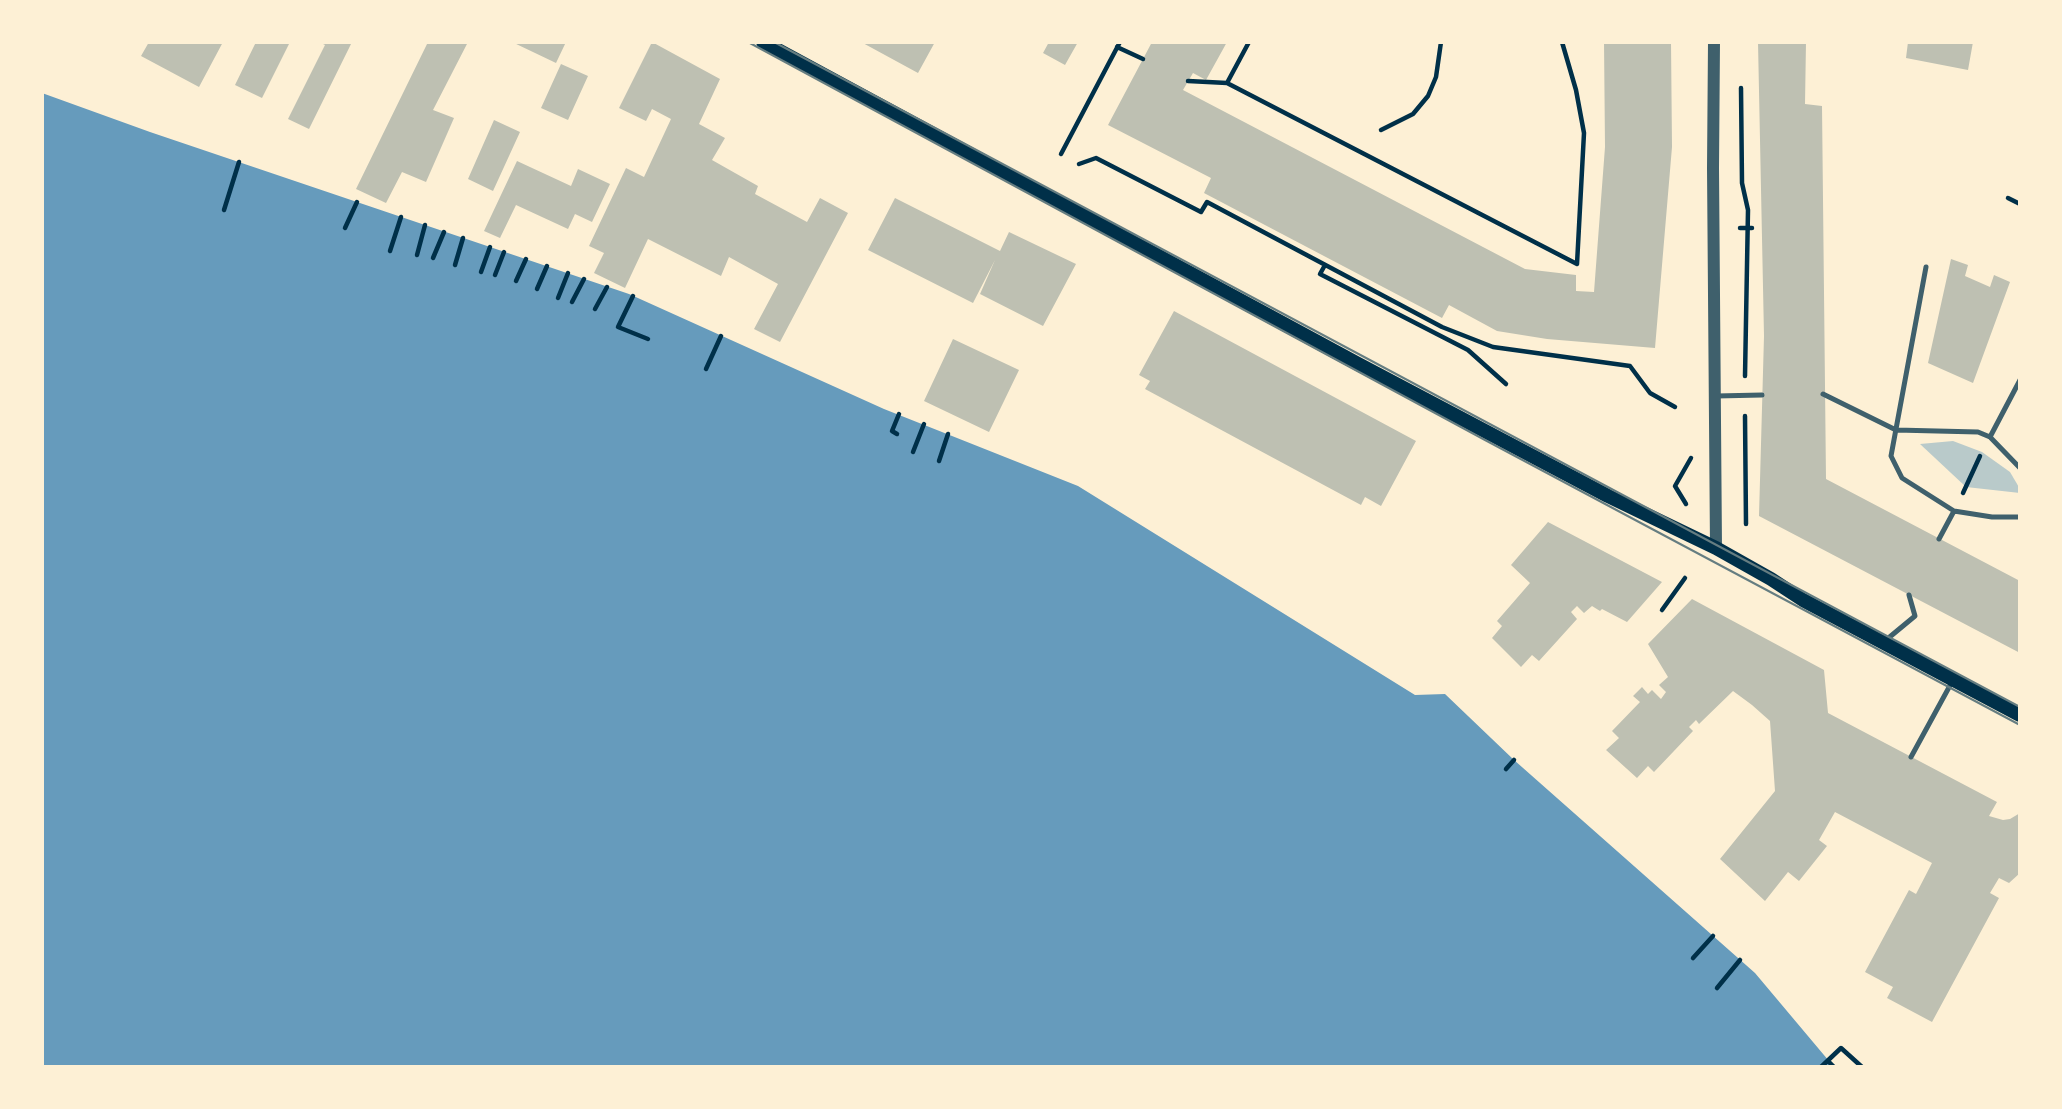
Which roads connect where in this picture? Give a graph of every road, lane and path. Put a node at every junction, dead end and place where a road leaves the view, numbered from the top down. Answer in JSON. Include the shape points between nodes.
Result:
{"nodes":[{"id":1,"x":763,"y":42,"type":"edge"},
{"id":2,"x":1249,"y":42,"type":"edge"},
{"id":3,"x":1441,"y":42,"type":"edge"},
{"id":4,"x":1562,"y":42,"type":"edge"},
{"id":5,"x":1714,"y":42,"type":"edge"},
{"id":6,"x":1119,"y":44,"type":"edge"},
{"id":7,"x":1143,"y":59,"type":"dead end"},
{"id":8,"x":1741,"y":75,"type":"dead end"},
{"id":9,"x":1188,"y":81,"type":"dead end"},
{"id":10,"x":1227,"y":83,"type":"junction"},
{"id":11,"x":1381,"y":130,"type":"dead end"},
{"id":12,"x":1061,"y":155,"type":"dead end"},
{"id":13,"x":239,"y":162,"type":"dead end"},
{"id":14,"x":1079,"y":164,"type":"dead end"},
{"id":15,"x":2008,"y":198,"type":"dead end"},
{"id":16,"x":357,"y":202,"type":"dead end"},
{"id":17,"x":2020,"y":204,"type":"edge"},
{"id":18,"x":224,"y":210,"type":"dead end"},
{"id":19,"x":401,"y":217,"type":"dead end"},
{"id":20,"x":425,"y":225,"type":"dead end"},
{"id":21,"x":345,"y":228,"type":"dead end"},
{"id":22,"x":1740,"y":228,"type":"dead end"},
{"id":23,"x":1750,"y":228,"type":"junction"},
{"id":24,"x":444,"y":232,"type":"dead end"},
{"id":25,"x":463,"y":238,"type":"dead end"},
{"id":26,"x":490,"y":247,"type":"dead end"},
{"id":27,"x":390,"y":251,"type":"dead end"},
{"id":28,"x":504,"y":252,"type":"dead end"},
{"id":29,"x":416,"y":255,"type":"dead end"},
{"id":30,"x":433,"y":257,"type":"dead end"},
{"id":31,"x":526,"y":259,"type":"dead end"},
{"id":32,"x":455,"y":265,"type":"dead end"},
{"id":33,"x":1325,"y":265,"type":"junction"},
{"id":34,"x":547,"y":266,"type":"dead end"},
{"id":35,"x":1926,"y":267,"type":"dead end"},
{"id":36,"x":481,"y":272,"type":"dead end"},
{"id":37,"x":568,"y":273,"type":"dead end"},
{"id":38,"x":495,"y":275,"type":"dead end"},
{"id":39,"x":584,"y":279,"type":"dead end"},
{"id":40,"x":516,"y":281,"type":"dead end"},
{"id":41,"x":607,"y":287,"type":"dead end"},
{"id":42,"x":537,"y":289,"type":"dead end"},
{"id":43,"x":633,"y":296,"type":"dead end"},
{"id":44,"x":558,"y":298,"type":"dead end"},
{"id":45,"x":572,"y":302,"type":"dead end"},
{"id":46,"x":596,"y":309,"type":"dead end"},
{"id":47,"x":721,"y":335,"type":"dead end"},
{"id":48,"x":648,"y":340,"type":"dead end"},
{"id":49,"x":706,"y":369,"type":"dead end"},
{"id":50,"x":2020,"y":380,"type":"edge"},
{"id":51,"x":1506,"y":384,"type":"dead end"},
{"id":52,"x":1823,"y":394,"type":"dead end"},
{"id":53,"x":1745,"y":395,"type":"junction"},
{"id":54,"x":1762,"y":395,"type":"dead end"},
{"id":55,"x":1716,"y":396,"type":"junction"},
{"id":56,"x":1675,"y":407,"type":"dead end"},
{"id":57,"x":899,"y":414,"type":"dead end"},
{"id":58,"x":924,"y":424,"type":"dead end"},
{"id":59,"x":1896,"y":430,"type":"junction"},
{"id":60,"x":892,"y":431,"type":"dead end"},
{"id":61,"x":948,"y":434,"type":"dead end"},
{"id":62,"x":1990,"y":437,"type":"junction"},
{"id":63,"x":913,"y":452,"type":"dead end"},
{"id":64,"x":1982,"y":452,"type":"dead end"},
{"id":65,"x":1691,"y":457,"type":"dead end"},
{"id":66,"x":939,"y":461,"type":"dead end"},
{"id":67,"x":2020,"y":468,"type":"edge"},
{"id":68,"x":1675,"y":486,"type":"dead end"},
{"id":69,"x":1966,"y":487,"type":"dead end"},
{"id":70,"x":1954,"y":511,"type":"junction"},
{"id":71,"x":2020,"y":517,"type":"edge"},
{"id":72,"x":1746,"y":524,"type":"dead end"},
{"id":73,"x":1939,"y":538,"type":"dead end"},
{"id":74,"x":1716,"y":548,"type":"junction"},
{"id":75,"x":1685,"y":578,"type":"dead end"},
{"id":76,"x":1909,"y":595,"type":"dead end"},
{"id":77,"x":1662,"y":610,"type":"dead end"},
{"id":78,"x":1883,"y":642,"type":"junction"},
{"id":79,"x":1953,"y":680,"type":"junction"},
{"id":80,"x":2020,"y":715,"type":"edge"},
{"id":81,"x":1912,"y":757,"type":"dead end"},
{"id":82,"x":1514,"y":760,"type":"dead end"},
{"id":83,"x":1506,"y":769,"type":"dead end"},
{"id":84,"x":1713,"y":936,"type":"dead end"},
{"id":85,"x":1693,"y":958,"type":"dead end"},
{"id":86,"x":1740,"y":960,"type":"dead end"},
{"id":87,"x":1717,"y":988,"type":"dead end"},
{"id":88,"x":1828,"y":1061,"type":"junction"},
{"id":89,"x":1821,"y":1067,"type":"edge"},
{"id":90,"x":1834,"y":1067,"type":"edge"},
{"id":91,"x":1862,"y":1067,"type":"edge"}],
"edges":[{"from":1,"to":74,"type":"main road","via":[[1359,364]]},
{"from":2,"to":10,"type":"path"},
{"from":3,"to":11,"type":"path","via":[[1428,96],[1413,114]]},
{"from":4,"to":10,"type":"path","via":[[1584,133],[1577,264]]},
{"from":5,"to":55,"type":"street"},
{"from":6,"to":7,"type":"path"},
{"from":6,"to":12,"type":"path"},
{"from":8,"to":23,"type":"path","via":[[1742,183]]},
{"from":9,"to":10,"type":"path"},
{"from":13,"to":18,"type":"path"},
{"from":14,"to":33,"type":"path","via":[[1096,158],[1201,212],[1208,202]]},
{"from":15,"to":17,"type":"path"},
{"from":16,"to":21,"type":"path"},
{"from":19,"to":27,"type":"path"},
{"from":20,"to":29,"type":"path"},
{"from":22,"to":23,"type":"path"},
{"from":23,"to":53,"type":"path"},
{"from":24,"to":30,"type":"path"},
{"from":25,"to":32,"type":"path"},
{"from":26,"to":36,"type":"path"},
{"from":28,"to":38,"type":"path"},
{"from":31,"to":40,"type":"path"},
{"from":33,"to":51,"type":"path","via":[[1320,274],[1468,350]]},
{"from":33,"to":56,"type":"path","via":[[1443,327],[1493,346],[1630,366],[1650,393]]},
{"from":34,"to":42,"type":"path"},
{"from":35,"to":59,"type":"lane"},
{"from":37,"to":44,"type":"path"},
{"from":39,"to":45,"type":"path"},
{"from":41,"to":46,"type":"path"},
{"from":43,"to":48,"type":"path","via":[[618,327]]},
{"from":47,"to":49,"type":"path"},
{"from":50,"to":62,"type":"lane"},
{"from":52,"to":59,"type":"lane"},
{"from":53,"to":54,"type":"lane"},
{"from":53,"to":55,"type":"lane"},
{"from":53,"to":72,"type":"path"},
{"from":55,"to":74,"type":"street"},
{"from":57,"to":60,"type":"path"},
{"from":58,"to":63,"type":"path"},
{"from":59,"to":62,"type":"lane","via":[[1978,432]]},
{"from":59,"to":70,"type":"lane","via":[[1891,456],[1902,478]]},
{"from":61,"to":66,"type":"path"},
{"from":62,"to":67,"type":"lane"},
{"from":64,"to":69,"type":"path"},
{"from":65,"to":68,"type":"path"},
{"from":70,"to":71,"type":"lane"},
{"from":70,"to":73,"type":"lane"},
{"from":74,"to":78,"type":"main road"},
{"from":75,"to":77,"type":"path"},
{"from":76,"to":78,"type":"lane","via":[[1915,616]]},
{"from":78,"to":79,"type":"main road"},
{"from":79,"to":80,"type":"main road"},
{"from":79,"to":81,"type":"lane"},
{"from":82,"to":83,"type":"path"},
{"from":84,"to":85,"type":"path"},
{"from":86,"to":87,"type":"path"},
{"from":88,"to":89,"type":"path"},
{"from":88,"to":90,"type":"path"},
{"from":88,"to":91,"type":"path","via":[[1841,1048]]}]}
